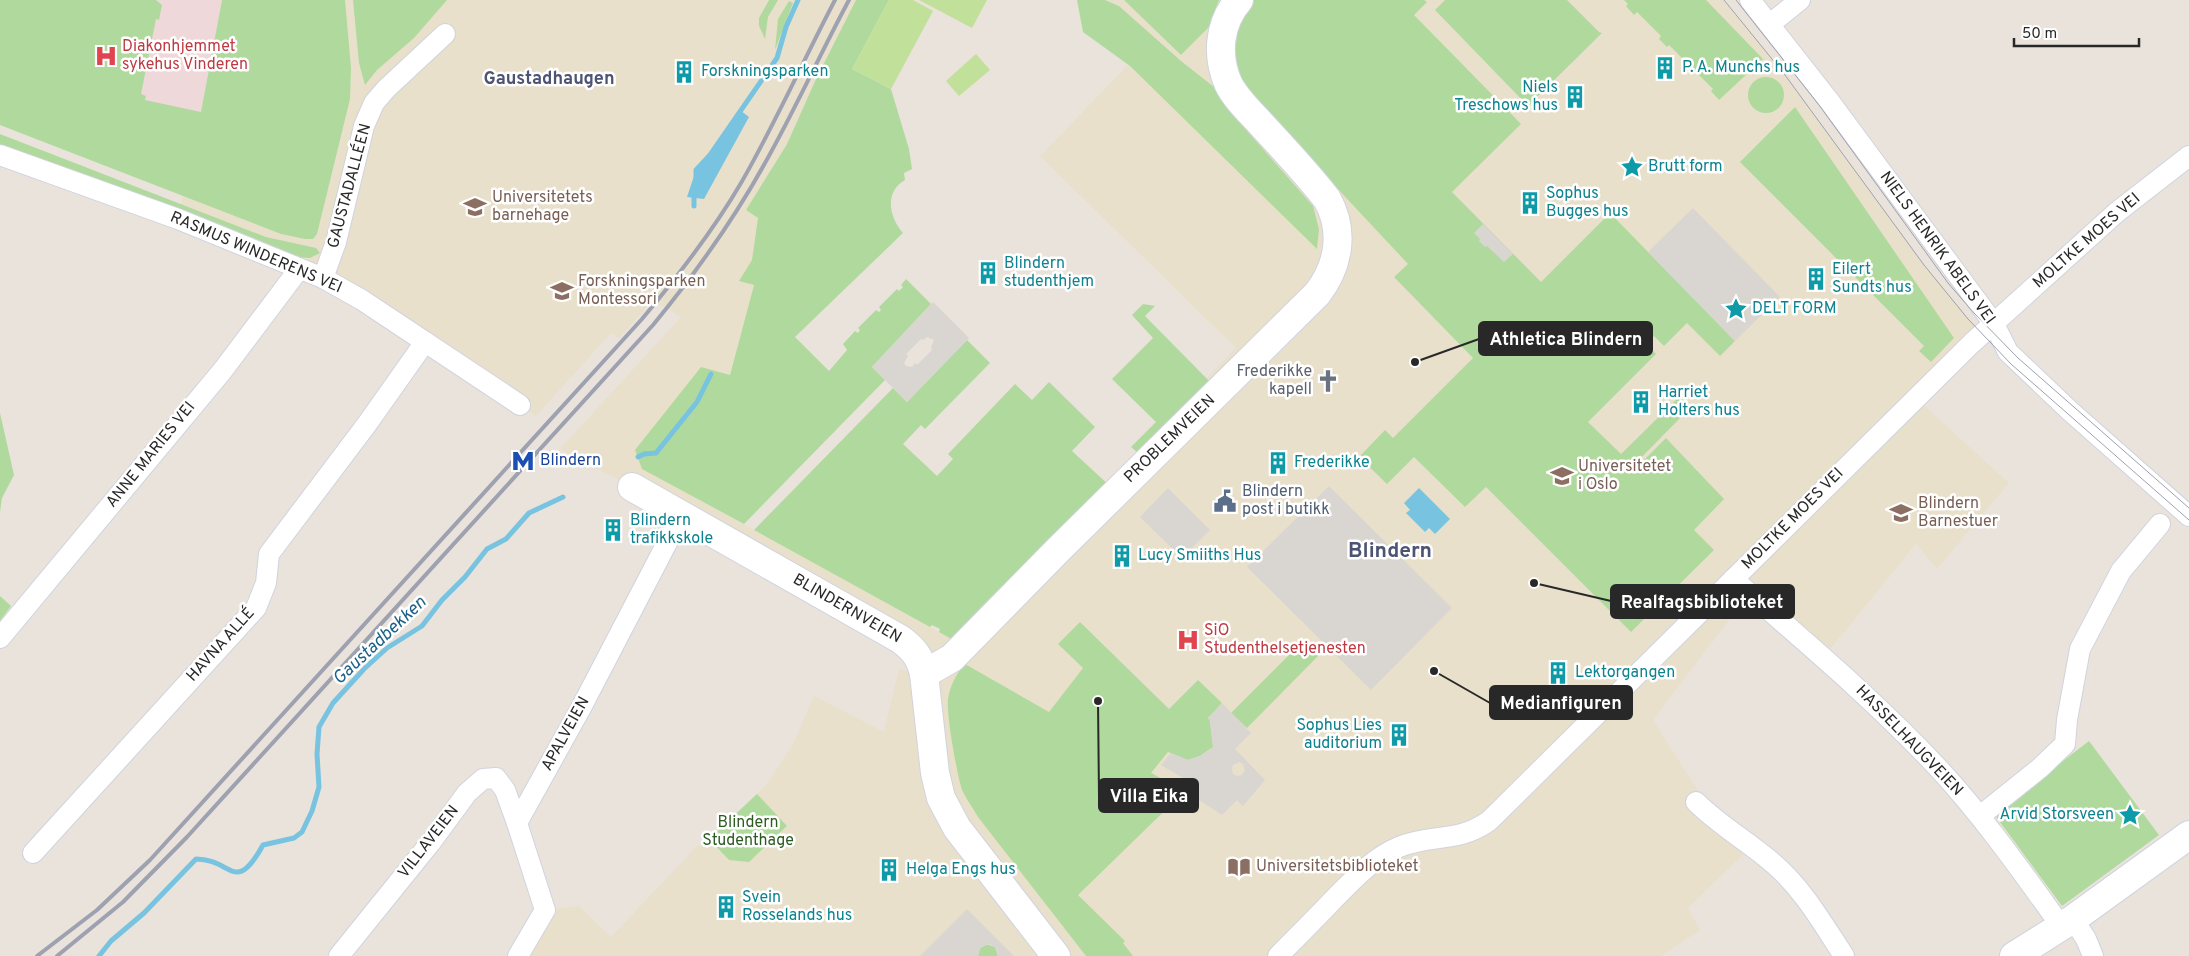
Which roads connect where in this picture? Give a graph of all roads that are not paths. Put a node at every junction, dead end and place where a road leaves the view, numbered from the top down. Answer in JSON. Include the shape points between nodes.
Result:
{"nodes":[{"id":1,"x":1239,"y":0,"type":"edge"},
{"id":2,"x":1750,"y":0,"type":"edge"},
{"id":3,"x":1800,"y":0,"type":"edge"},
{"id":4,"x":1770,"y":24,"type":"junction"},
{"id":5,"x":445,"y":34,"type":"dead end"},
{"id":6,"x":0,"y":155,"type":"edge"},
{"id":7,"x":2189,"y":156,"type":"edge"},
{"id":8,"x":299,"y":269,"type":"junction"},
{"id":9,"x":323,"y":278,"type":"junction"},
{"id":10,"x":1994,"y":324,"type":"junction"},
{"id":11,"x":425,"y":342,"type":"junction"},
{"id":12,"x":520,"y":405,"type":"dead end"},
{"id":13,"x":632,"y":488,"type":"dead end"},
{"id":14,"x":682,"y":516,"type":"junction"},
{"id":15,"x":2189,"y":516,"type":"edge"},
{"id":16,"x":2160,"y":524,"type":"dead end"},
{"id":17,"x":1733,"y":579,"type":"junction"},
{"id":18,"x":0,"y":638,"type":"edge"},
{"id":19,"x":924,"y":674,"type":"junction"},
{"id":20,"x":1696,"y":802,"type":"dead end"},
{"id":21,"x":1980,"y":816,"type":"junction"},
{"id":22,"x":517,"y":823,"type":"junction"},
{"id":23,"x":2189,"y":835,"type":"edge"},
{"id":24,"x":33,"y":853,"type":"dead end"},
{"id":25,"x":2067,"y":922,"type":"junction"},
{"id":26,"x":339,"y":956,"type":"edge"},
{"id":27,"x":518,"y":956,"type":"edge"},
{"id":28,"x":1056,"y":956,"type":"edge"},
{"id":29,"x":1278,"y":956,"type":"edge"},
{"id":30,"x":1844,"y":956,"type":"edge"},
{"id":31,"x":2014,"y":956,"type":"edge"},
{"id":32,"x":2092,"y":956,"type":"edge"}],
"edges":[{"from":1,"to":19,"type":"street","name":"PROBLEMVEIEN","via":[[1232,8],[1221,38],[1221,57],[1227,81],[1243,105],[1327,199],[1334,211],[1338,238],[1333,270],[1317,294],[952,658]]},
{"from":2,"to":4,"type":"street","name":"NIELS HENRIK ABELS VEI"},
{"from":3,"to":4,"type":"street"},
{"from":4,"to":10,"type":"street","name":"NIELS HENRIK ABELS VEI"},
{"from":5,"to":9,"type":"street","name":"GAUSTADALLÉEN","via":[[380,96],[367,117],[336,242]]},
{"from":6,"to":8,"type":"street","name":"RASMUS WINDERENS VEI","via":[[178,219]]},
{"from":7,"to":10,"type":"street","name":"MOLTKE MOES VEI","via":[[2117,212]]},
{"from":8,"to":9,"type":"street","name":"RASMUS WINDERENS VEI"},
{"from":8,"to":18,"type":"street","name":"ANNE MARIES VEI","via":[[222,370]]},
{"from":9,"to":11,"type":"street","name":"RASMUS WINDERENS VEI"},
{"from":10,"to":15,"type":"street","name":"NIELS HENRIK ABELS VEI","via":[[2008,352]]},
{"from":10,"to":17,"type":"street","name":"MOLTKE MOES VEI"},
{"from":11,"to":12,"type":"street","name":"RASMUS WINDERENS VEI"},
{"from":11,"to":24,"type":"street","name":"HAVNA ALLÉ","via":[[269,554],[266,583],[256,608]]},
{"from":13,"to":14,"type":"street","name":"BLINDERNVEIEN"},
{"from":14,"to":19,"type":"street","name":"BLINDERNVEIEN","via":[[900,639],[920,658]]},
{"from":14,"to":22,"type":"street","name":"APALVEIEN"},
{"from":16,"to":21,"type":"street","via":[[2121,571],[2080,649],[2065,744]]},
{"from":17,"to":21,"type":"street","name":"HASSELHAUGVEIEN","via":[[1864,694],[1940,770]]},
{"from":17,"to":29,"type":"street","name":"MOLTKE MOES VEI","via":[[1490,820],[1476,830],[1456,837],[1399,847],[1372,862]]},
{"from":19,"to":28,"type":"street","name":"BLINDERNVEIEN","via":[[941,798],[957,828]]},
{"from":20,"to":30,"type":"street","via":[[1789,878]]},
{"from":21,"to":25,"type":"street","name":"HASSELHAUGVEIEN"},
{"from":22,"to":26,"type":"street","name":"VILLAVEIEN","via":[[505,790],[496,778],[483,779],[467,793]]},
{"from":22,"to":27,"type":"street","via":[[545,910]]},
{"from":23,"to":25,"type":"street"},
{"from":25,"to":31,"type":"street"},
{"from":25,"to":32,"type":"street","name":"HASSELHAUGVEIEN","via":[[2086,939]]}]}
